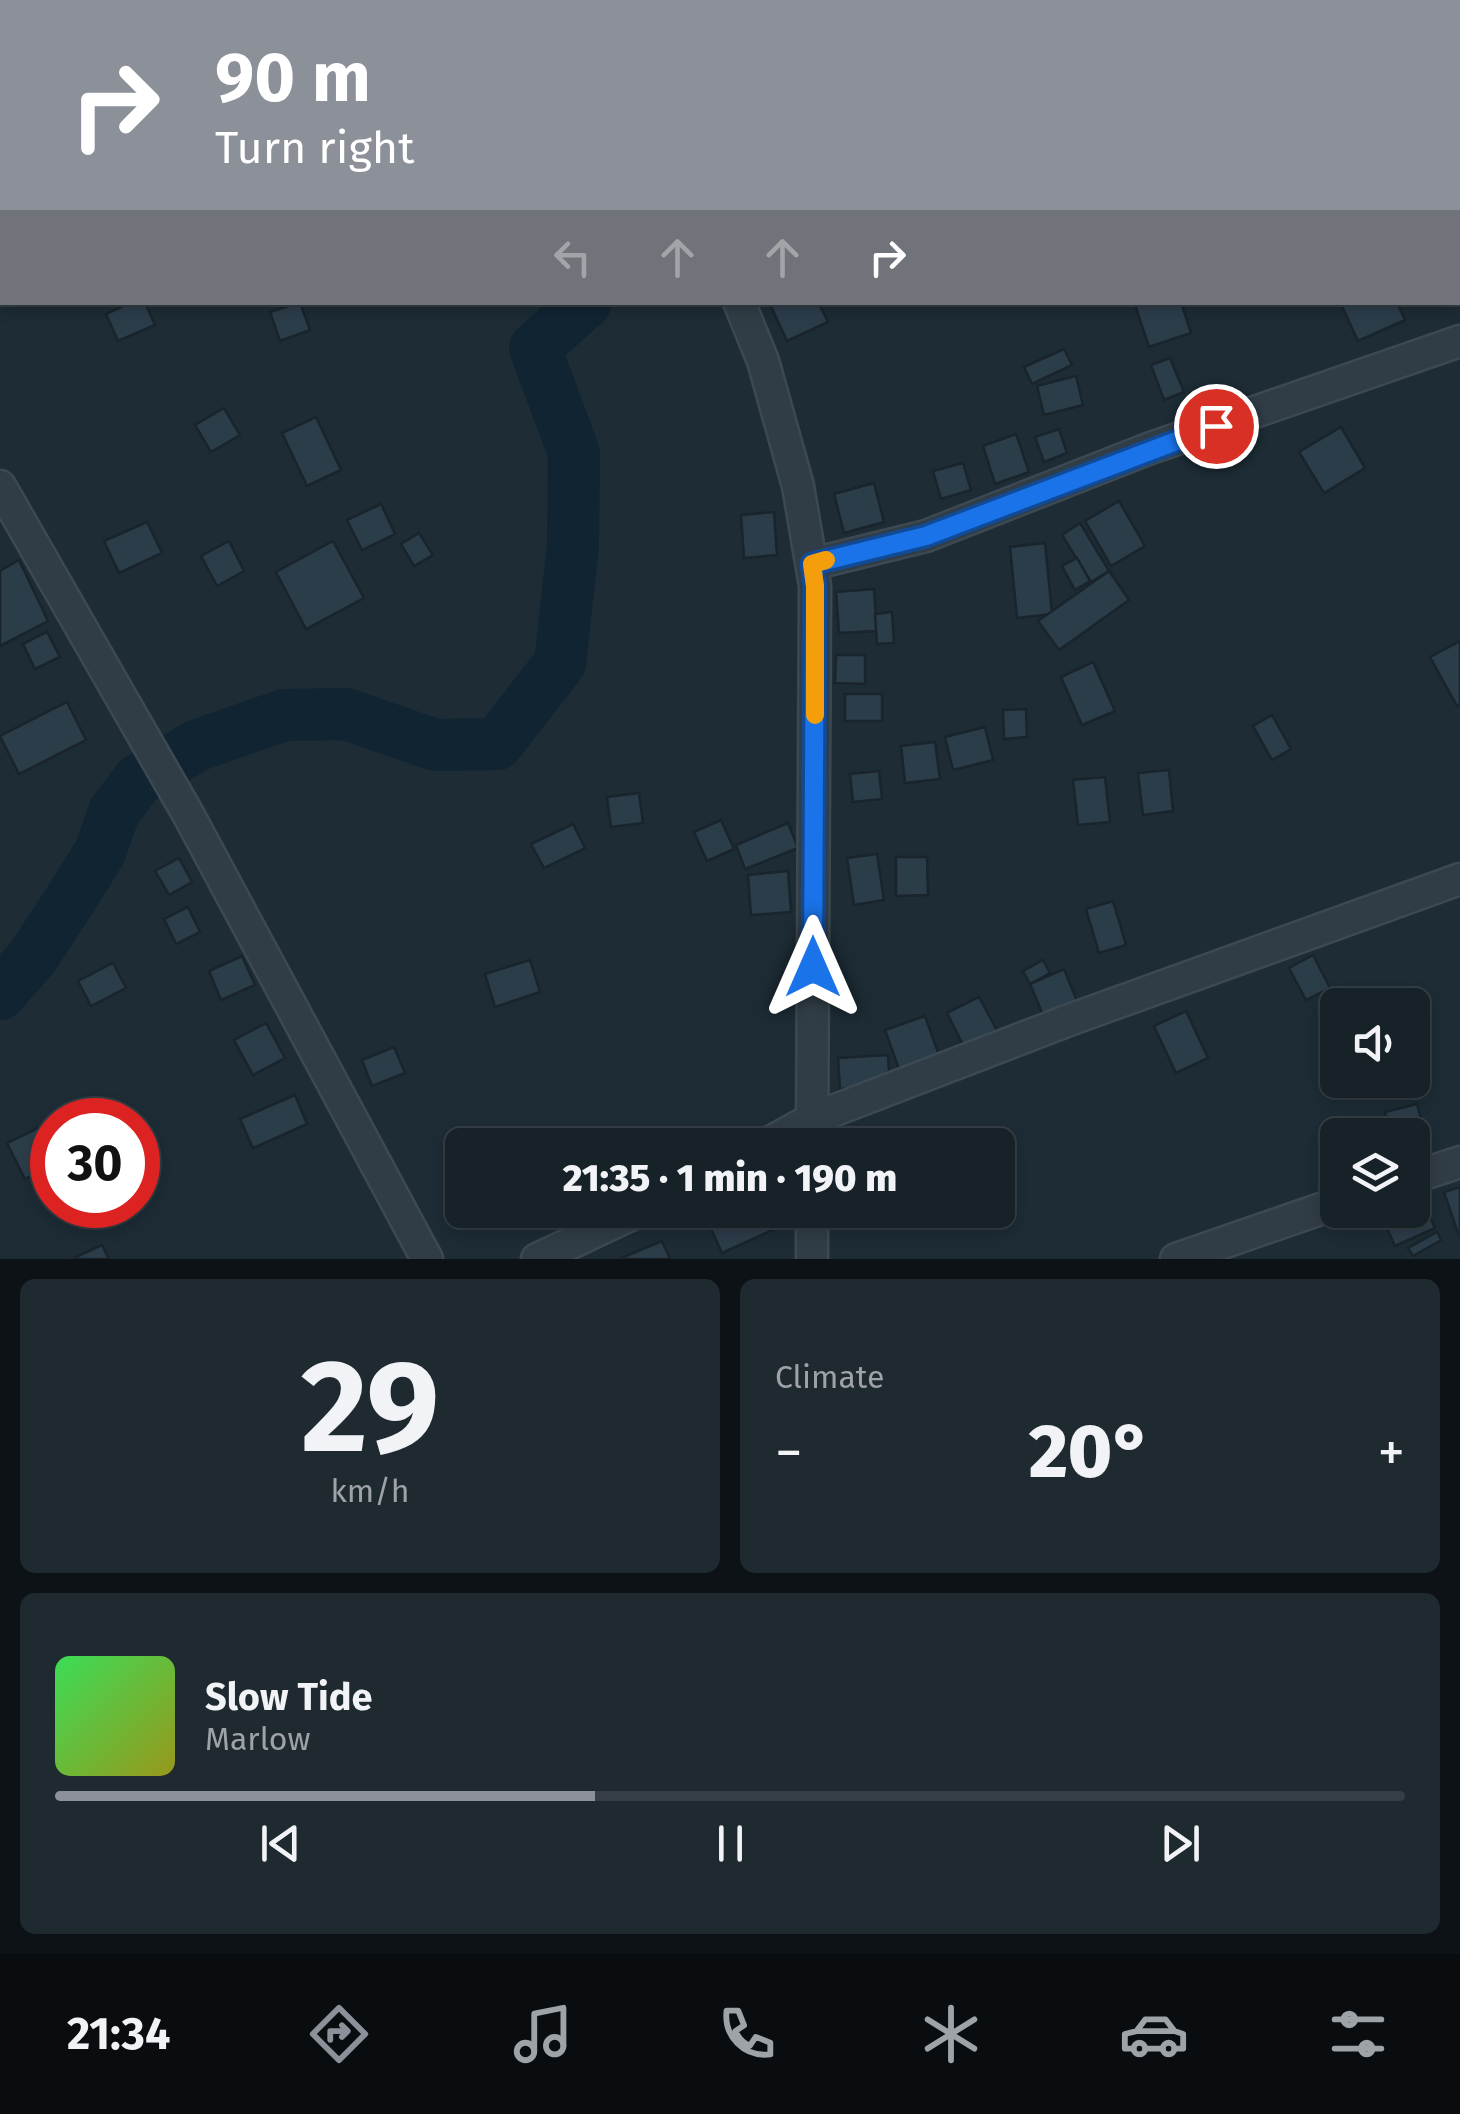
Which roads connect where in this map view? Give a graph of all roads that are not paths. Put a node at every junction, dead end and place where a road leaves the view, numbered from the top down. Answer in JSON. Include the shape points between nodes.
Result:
{"nodes":[{"id":1,"x":744,"y":314,"type":"edge"},
{"id":2,"x":1458,"y":345,"type":"edge"},
{"id":3,"x":0,"y":486,"type":"edge"},
{"id":4,"x":812,"y":564,"type":"junction"},
{"id":5,"x":1460,"y":879,"type":"edge"},
{"id":6,"x":812,"y":1128,"type":"edge"},
{"id":7,"x":821,"y":1128,"type":"edge"},
{"id":8,"x":1460,"y":1162,"type":"edge"},
{"id":9,"x":1430,"y":1172,"type":"edge"},
{"id":10,"x":1320,"y":1209,"type":"edge"},
{"id":11,"x":603,"y":1228,"type":"edge"},
{"id":12,"x":812,"y":1228,"type":"edge"},
{"id":13,"x":427,"y":1259,"type":"edge"},
{"id":14,"x":537,"y":1259,"type":"edge"},
{"id":15,"x":812,"y":1259,"type":"edge"},
{"id":16,"x":1176,"y":1259,"type":"edge"}],
"edges":[{"from":1,"to":4,"type":"street","via":[[798,486]]},
{"from":2,"to":4,"type":"street","via":[[1148,449],[926,536]]},
{"from":3,"to":13,"type":"street","via":[[188,814]]},
{"from":4,"to":6,"type":"street"},
{"from":5,"to":7,"type":"street","via":[[1072,1019]]},
{"from":8,"to":9,"type":"street"},
{"from":10,"to":16,"type":"street"},
{"from":11,"to":14,"type":"street"},
{"from":12,"to":15,"type":"street"}]}
